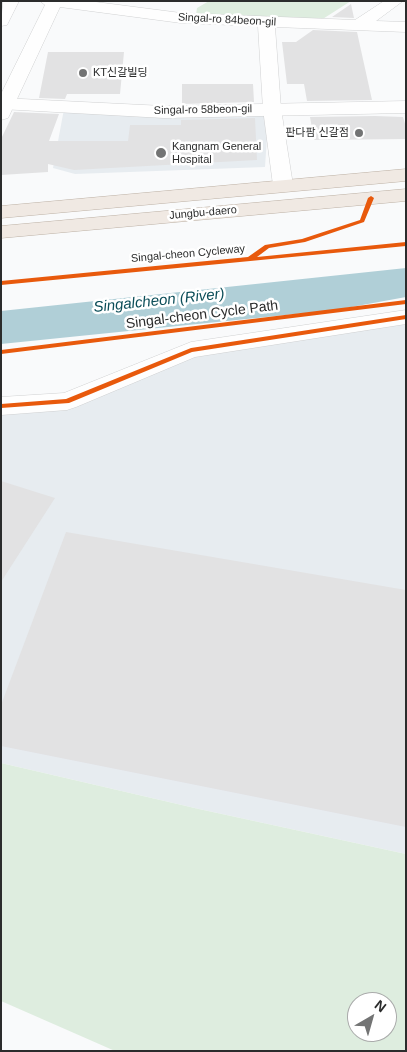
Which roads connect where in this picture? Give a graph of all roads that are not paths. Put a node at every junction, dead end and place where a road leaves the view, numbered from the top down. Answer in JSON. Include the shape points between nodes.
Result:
{"nodes":[{"id":1,"x":11,"y":1,"type":"edge"},
{"id":2,"x":197,"y":1,"type":"edge"},
{"id":3,"x":395,"y":1,"type":"edge"},
{"id":4,"x":52,"y":2,"type":"edge"},
{"id":5,"x":181,"y":18,"type":"junction"},
{"id":6,"x":1,"y":21,"type":"edge"},
{"id":7,"x":266,"y":22,"type":"junction"},
{"id":8,"x":357,"y":26,"type":"junction"},
{"id":9,"x":406,"y":27,"type":"edge"},
{"id":10,"x":406,"y":106,"type":"edge"},
{"id":11,"x":4,"y":107,"type":"edge"},
{"id":12,"x":272,"y":109,"type":"junction"},
{"id":13,"x":406,"y":175,"type":"edge"},
{"id":14,"x":283,"y":185,"type":"junction"},
{"id":15,"x":406,"y":195,"type":"edge"},
{"id":16,"x":1,"y":212,"type":"edge"},
{"id":17,"x":1,"y":232,"type":"edge"},
{"id":18,"x":406,"y":317,"type":"edge"},
{"id":19,"x":1,"y":406,"type":"edge"}],
"edges":[{"from":1,"to":6,"type":"street"},
{"from":2,"to":5,"type":"street","via":[[186,8]]},
{"from":3,"to":8,"type":"street"},
{"from":4,"to":5,"type":"street","name":"Singal-ro 84beon-gil"},
{"from":4,"to":11,"type":"street"},
{"from":5,"to":7,"type":"street","name":"Singal-ro 84beon-gil"},
{"from":7,"to":8,"type":"street","name":"Singal-ro 84beon-gil"},
{"from":7,"to":12,"type":"street"},
{"from":8,"to":9,"type":"street","name":"Singal-ro 84beon-gil"},
{"from":10,"to":12,"type":"street","name":"Singal-ro 58beon-gil"},
{"from":11,"to":12,"type":"street","name":"Singal-ro 58beon-gil","via":[[164,112]]},
{"from":12,"to":14,"type":"street"},
{"from":13,"to":14,"type":"main road","name":"Jungbu-daero"},
{"from":14,"to":16,"type":"main road","name":"Jungbu-daero"},
{"from":15,"to":17,"type":"main road","name":"Jungbu-daero"},
{"from":18,"to":19,"type":"street","via":[[191,350],[67,401]]}]}
